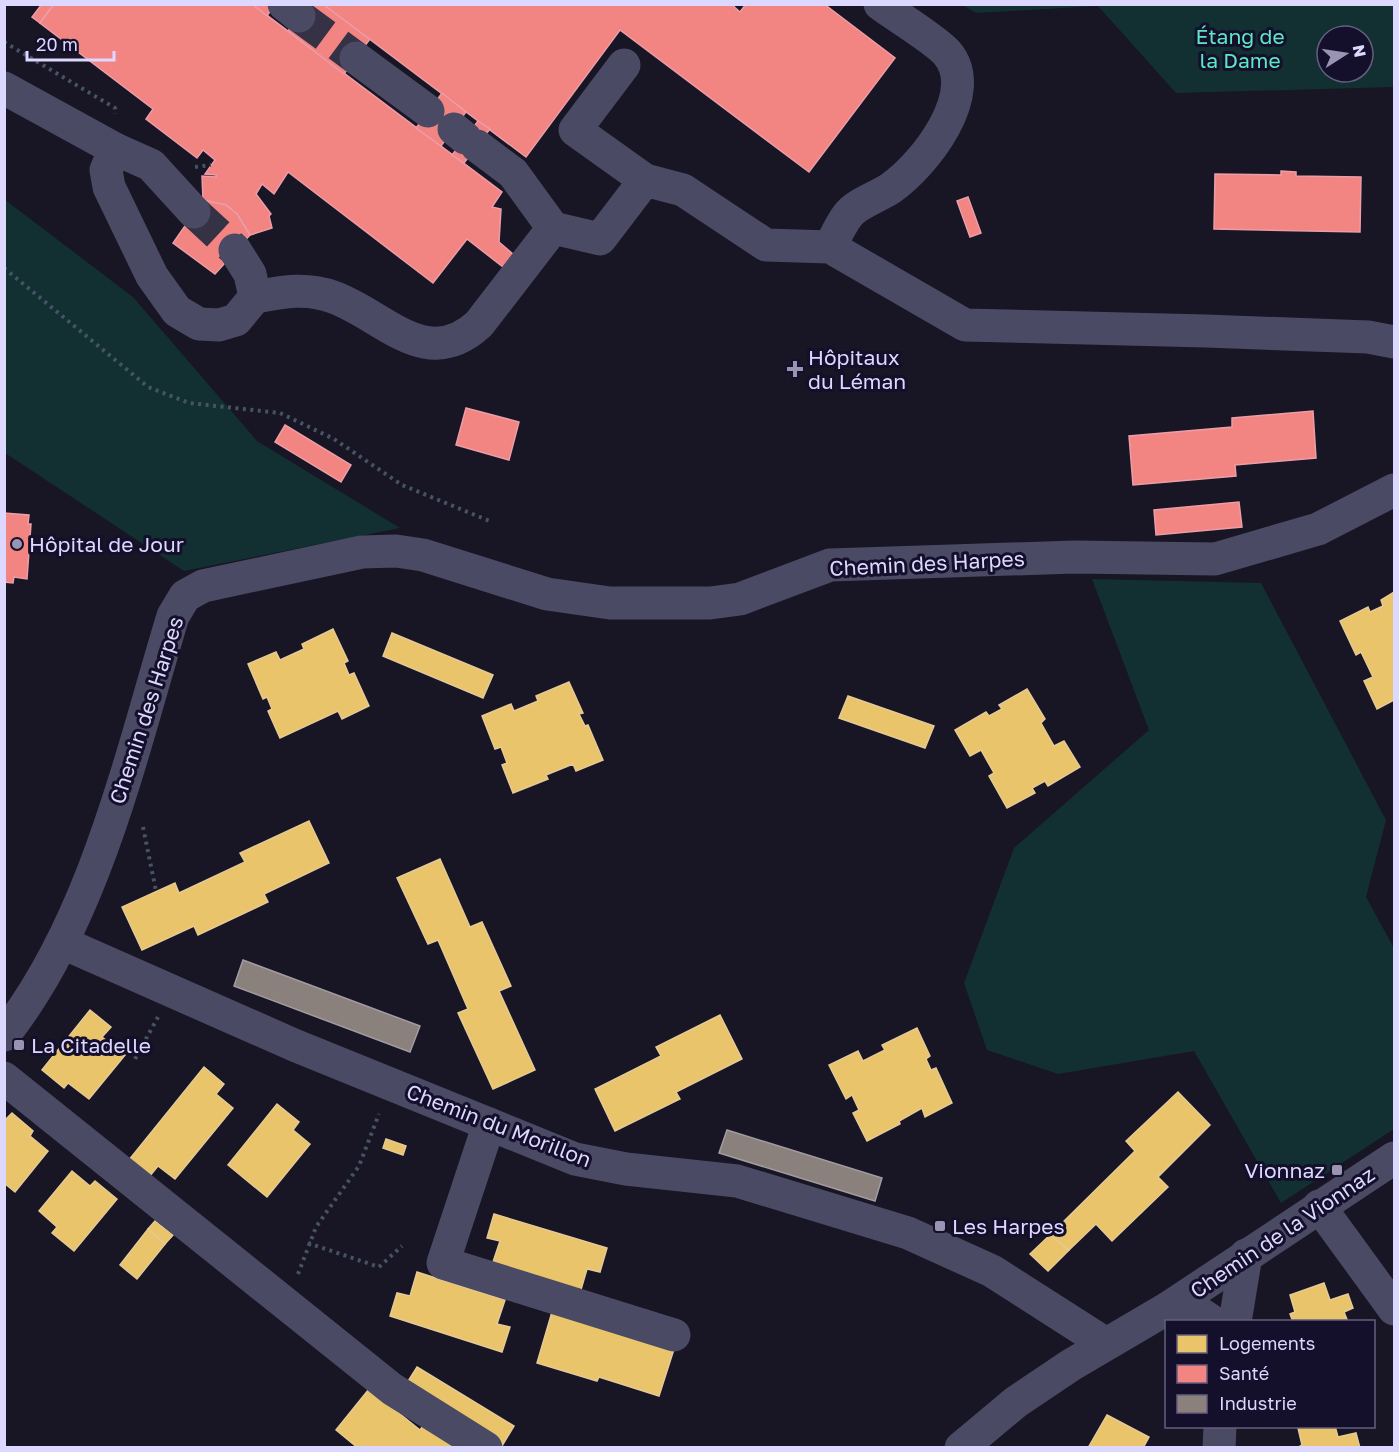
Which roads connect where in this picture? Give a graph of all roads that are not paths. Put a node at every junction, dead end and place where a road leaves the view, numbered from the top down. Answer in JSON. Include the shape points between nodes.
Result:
{"nodes":[{"id":1,"x":880,"y":4,"type":"edge"},
{"id":2,"x":356,"y":58,"type":"tunnel mouth"},
{"id":3,"x":624,"y":65,"type":"dead end"},
{"id":4,"x":4,"y":88,"type":"edge"},
{"id":5,"x":115,"y":149,"type":"junction"},
{"id":6,"x":645,"y":180,"type":"junction"},
{"id":7,"x":194,"y":212,"type":"tunnel mouth"},
{"id":8,"x":553,"y":228,"type":"junction"},
{"id":9,"x":830,"y":247,"type":"junction"},
{"id":10,"x":236,"y":250,"type":"tunnel mouth"},
{"id":11,"x":255,"y":297,"type":"junction"},
{"id":12,"x":1395,"y":342,"type":"edge"},
{"id":13,"x":1395,"y":490,"type":"edge"},
{"id":14,"x":63,"y":943,"type":"junction"},
{"id":15,"x":4,"y":1035,"type":"edge"},
{"id":16,"x":4,"y":1078,"type":"edge"},
{"id":17,"x":489,"y":1124,"type":"junction"},
{"id":18,"x":1395,"y":1158,"type":"edge"},
{"id":19,"x":1319,"y":1206,"type":"junction"},
{"id":20,"x":1246,"y":1255,"type":"junction"},
{"id":21,"x":1167,"y":1308,"type":"junction"},
{"id":22,"x":1395,"y":1309,"type":"edge"},
{"id":23,"x":1210,"y":1320,"type":"edge"},
{"id":24,"x":1235,"y":1320,"type":"edge"},
{"id":25,"x":674,"y":1335,"type":"dead end"},
{"id":26,"x":1106,"y":1344,"type":"junction"},
{"id":27,"x":1220,"y":1428,"type":"edge"},
{"id":28,"x":486,"y":1448,"type":"edge"},
{"id":29,"x":961,"y":1448,"type":"edge"},
{"id":30,"x":1219,"y":1448,"type":"edge"}],
"edges":[{"from":1,"to":9,"type":"street","via":[[947,53],[957,75],[955,104],[938,137],[917,164],[892,188],[849,213]]},
{"from":2,"to":8,"type":"street","via":[[513,173]]},
{"from":3,"to":6,"type":"street","via":[[575,130]]},
{"from":4,"to":5,"type":"street"},
{"from":5,"to":7,"type":"street","via":[[151,165]]},
{"from":5,"to":11,"type":"street","via":[[106,170],[109,187],[152,276],[177,311],[200,324],[219,325],[236,320]]},
{"from":6,"to":8,"type":"street","via":[[600,238]]},
{"from":6,"to":9,"type":"street","via":[[683,190],[766,245]]},
{"from":8,"to":11,"type":"street","via":[[479,324],[470,333],[446,344],[417,342],[345,302],[315,292],[287,291]]},
{"from":9,"to":12,"type":"street","via":[[964,326],[1206,331]]},
{"from":10,"to":11,"type":"street","via":[[250,274]]},
{"from":13,"to":14,"type":"street","name":"Chemin des Harpes","via":[[1318,529],[1215,559],[1075,557],[830,565],[740,599],[710,603],[610,603],[547,594],[423,555],[396,551],[362,552],[203,586],[185,596],[172,616],[115,805]]},
{"from":14,"to":15,"type":"street"},
{"from":14,"to":17,"type":"street","name":"Chemin du Morillon","via":[[294,1045]]},
{"from":16,"to":28,"type":"street","via":[[392,1389]]},
{"from":17,"to":25,"type":"street","via":[[443,1263]]},
{"from":17,"to":26,"type":"street","name":"Chemin du Morillon","via":[[575,1159],[626,1169],[737,1181],[898,1229],[980,1264]]},
{"from":18,"to":19,"type":"street","name":"Chemin de la Vionnaz"},
{"from":19,"to":20,"type":"street","name":"Chemin de la Vionnaz"},
{"from":19,"to":22,"type":"street"},
{"from":20,"to":21,"type":"street","name":"Chemin de la Vionnaz"},
{"from":20,"to":24,"type":"street"},
{"from":21,"to":23,"type":"street","via":[[1195,1310]]},
{"from":21,"to":26,"type":"street","name":"Chemin de la Vionnaz"},
{"from":26,"to":29,"type":"street","name":"Chemin de la Vionnaz","via":[[1038,1387]]},
{"from":27,"to":30,"type":"street"}]}
